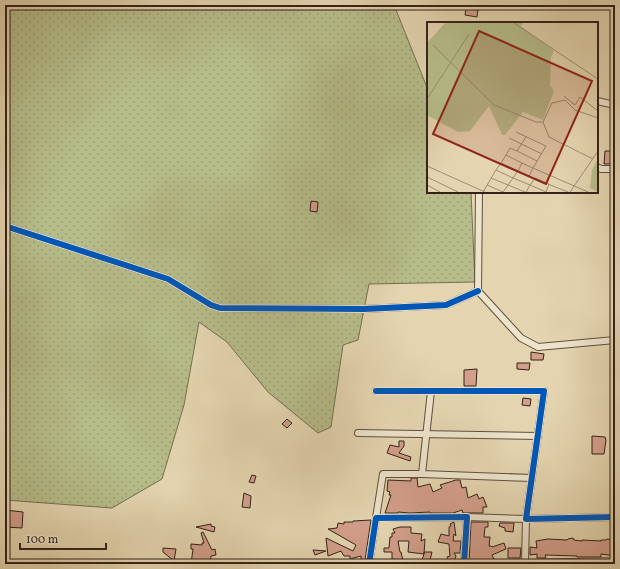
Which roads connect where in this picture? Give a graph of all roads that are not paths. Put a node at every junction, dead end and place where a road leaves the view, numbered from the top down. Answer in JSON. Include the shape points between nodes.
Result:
{"nodes":[{"id":1,"x":598,"y":101,"type":"edge"},
{"id":2,"x":615,"y":105,"type":"edge"},
{"id":3,"x":598,"y":167,"type":"edge"},
{"id":4,"x":615,"y":169,"type":"edge"},
{"id":5,"x":479,"y":193,"type":"edge"},
{"id":6,"x":5,"y":226,"type":"edge"},
{"id":7,"x":478,"y":291,"type":"junction"},
{"id":8,"x":615,"y":340,"type":"edge"},
{"id":9,"x":376,"y":391,"type":"dead end"},
{"id":10,"x":431,"y":391,"type":"junction"},
{"id":11,"x":358,"y":433,"type":"dead end"},
{"id":12,"x":427,"y":434,"type":"junction"},
{"id":13,"x":538,"y":436,"type":"junction"},
{"id":14,"x":422,"y":474,"type":"junction"},
{"id":15,"x":532,"y":478,"type":"junction"},
{"id":16,"x":467,"y":517,"type":"junction"},
{"id":17,"x":615,"y":517,"type":"edge"},
{"id":18,"x":376,"y":518,"type":"junction"},
{"id":19,"x":526,"y":519,"type":"junction"},
{"id":20,"x":615,"y":562,"type":"edge"},
{"id":21,"x":524,"y":563,"type":"edge"},
{"id":22,"x":369,"y":564,"type":"edge"},
{"id":23,"x":394,"y":564,"type":"edge"},
{"id":24,"x":464,"y":564,"type":"edge"},
{"id":25,"x":508,"y":564,"type":"edge"},
{"id":26,"x":556,"y":564,"type":"edge"}],
"edges":[{"from":1,"to":2,"type":"street"},
{"from":3,"to":4,"type":"street"},
{"from":5,"to":7,"type":"street"},
{"from":6,"to":7,"type":"street","via":[[168,279],[220,308],[364,309],[446,305]]},
{"from":7,"to":8,"type":"street","via":[[521,338],[538,347]]},
{"from":9,"to":10,"type":"street"},
{"from":10,"to":12,"type":"street"},
{"from":10,"to":13,"type":"street","via":[[544,391]]},
{"from":11,"to":12,"type":"street"},
{"from":12,"to":13,"type":"street"},
{"from":12,"to":14,"type":"street"},
{"from":13,"to":15,"type":"street"},
{"from":14,"to":15,"type":"street"},
{"from":14,"to":18,"type":"street","via":[[382,474]]},
{"from":15,"to":19,"type":"street"},
{"from":16,"to":18,"type":"street"},
{"from":16,"to":19,"type":"street"},
{"from":16,"to":24,"type":"street"},
{"from":17,"to":19,"type":"street"},
{"from":18,"to":22,"type":"street"},
{"from":19,"to":21,"type":"street"},
{"from":20,"to":21,"type":"street"},
{"from":20,"to":26,"type":"street"},
{"from":21,"to":25,"type":"street"},
{"from":22,"to":23,"type":"street"}]}
